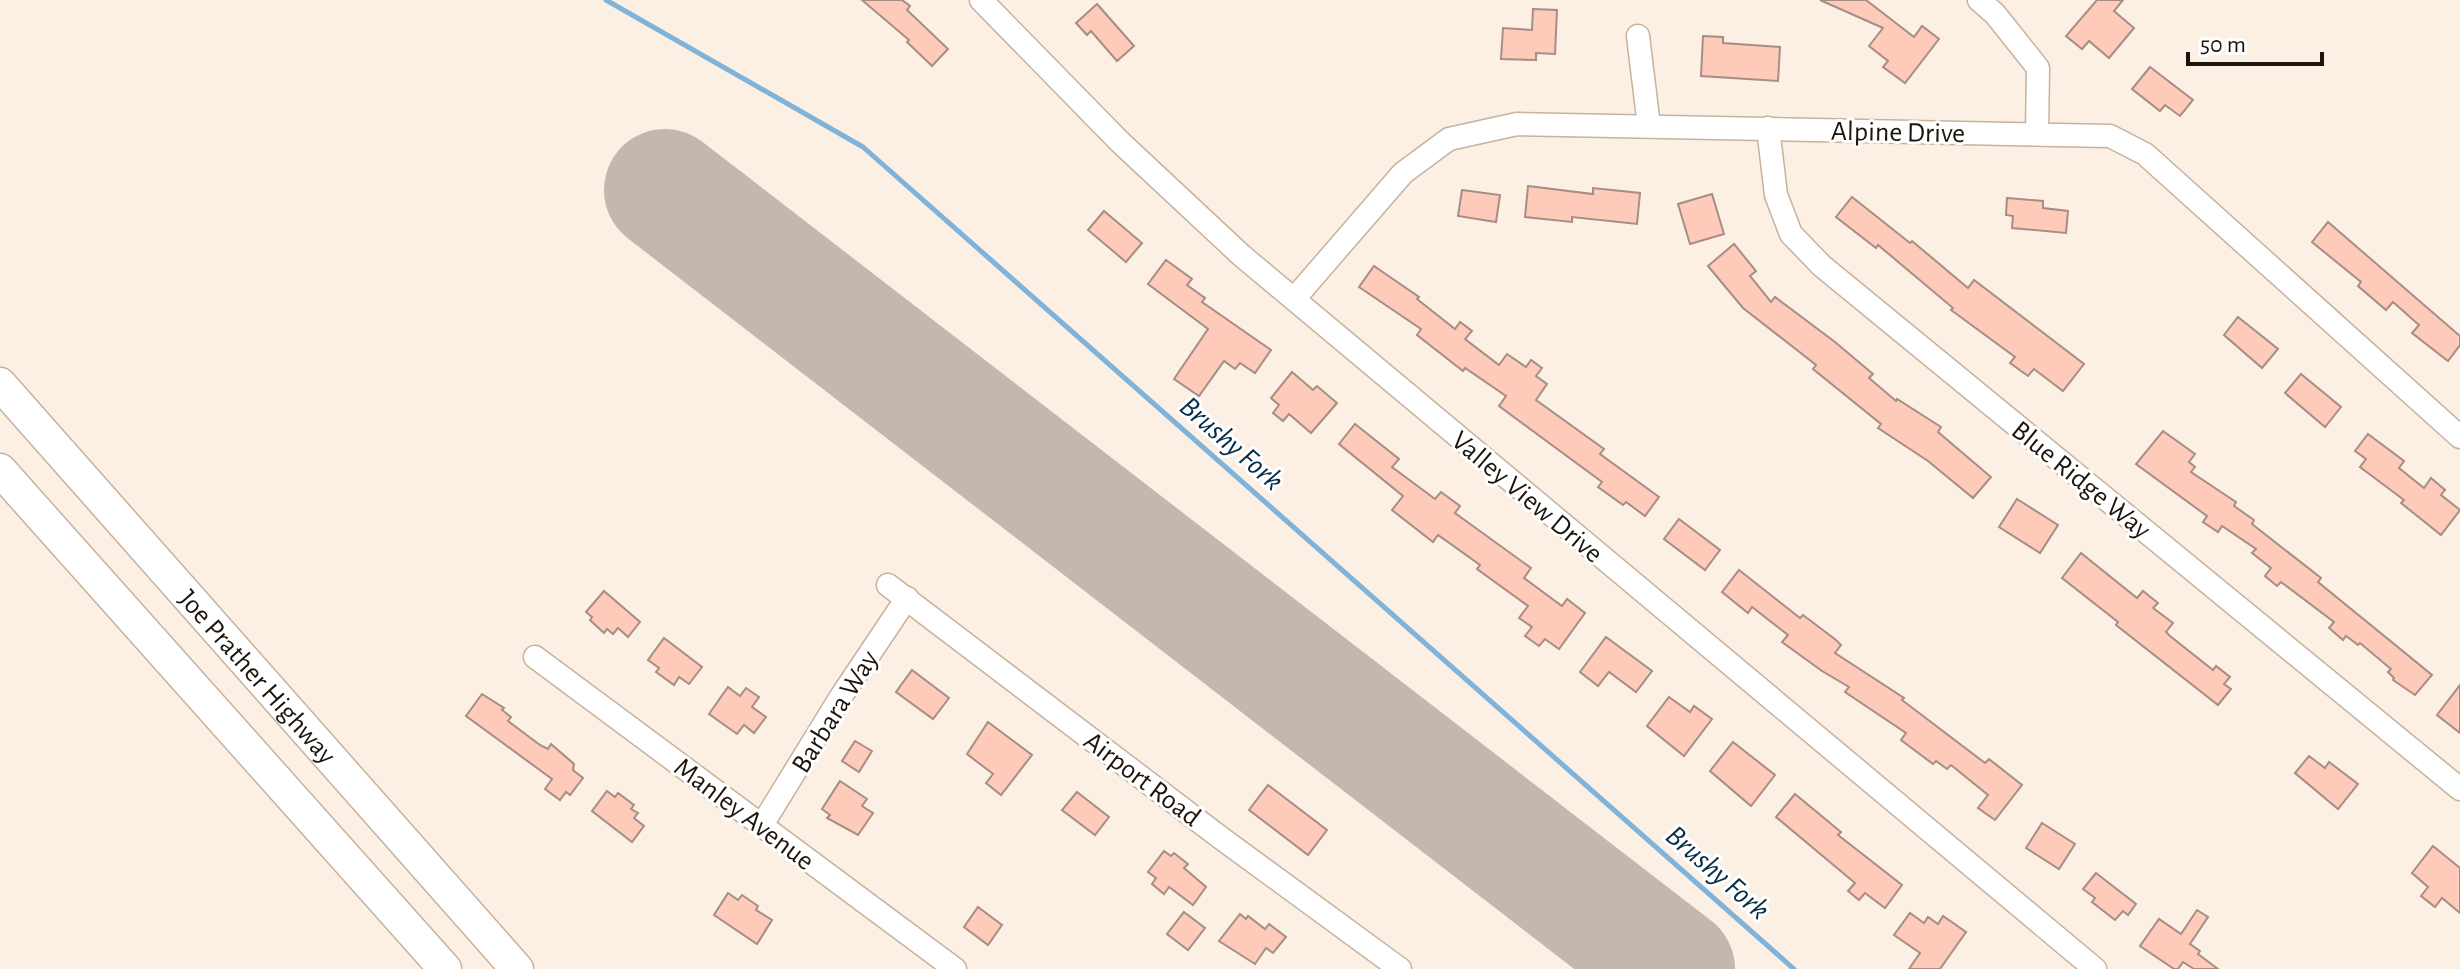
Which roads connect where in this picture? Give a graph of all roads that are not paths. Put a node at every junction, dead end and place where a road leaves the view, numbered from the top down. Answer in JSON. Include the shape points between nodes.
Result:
{"nodes":[{"id":1,"x":981,"y":0,"type":"edge"},
{"id":2,"x":1979,"y":0,"type":"edge"},
{"id":3,"x":1638,"y":36,"type":"dead end"},
{"id":4,"x":1649,"y":126,"type":"junction"},
{"id":5,"x":1768,"y":128,"type":"junction"},
{"id":6,"x":2037,"y":133,"type":"junction"},
{"id":7,"x":1294,"y":299,"type":"junction"},
{"id":8,"x":0,"y":384,"type":"edge"},
{"id":9,"x":2460,"y":437,"type":"edge"},
{"id":10,"x":0,"y":470,"type":"edge"},
{"id":11,"x":897,"y":592,"type":"joint"},
{"id":12,"x":535,"y":657,"type":"dead end"},
{"id":13,"x":2460,"y":789,"type":"edge"},
{"id":14,"x":762,"y":825,"type":"junction"},
{"id":15,"x":445,"y":969,"type":"edge"},
{"id":16,"x":517,"y":969,"type":"edge"},
{"id":17,"x":955,"y":969,"type":"edge"},
{"id":18,"x":1400,"y":969,"type":"edge"},
{"id":19,"x":2095,"y":969,"type":"edge"}],
"edges":[{"from":1,"to":7,"type":"street","name":"Valley View Drive","via":[[1178,198]]},
{"from":2,"to":6,"type":"street","via":[[2038,68]]},
{"from":3,"to":4,"type":"street"},
{"from":4,"to":5,"type":"street","name":"Alpine Drive"},
{"from":4,"to":7,"type":"street","name":"Alpine Drive","via":[[1517,124],[1449,139],[1403,173]]},
{"from":5,"to":6,"type":"street","name":"Alpine Drive"},
{"from":5,"to":13,"type":"street","name":"Blue Ridge Way","via":[[1776,195],[1791,234],[1822,266]]},
{"from":6,"to":9,"type":"street","name":"Alpine Drive","via":[[2110,136],[2145,154]]},
{"from":7,"to":19,"type":"street","name":"Valley View Drive"},
{"from":8,"to":16,"type":"highway","name":"Joe Prather Highway"},
{"from":10,"to":15,"type":"highway","name":"Joe Prather Highway"},
{"from":11,"to":14,"type":"street","name":"Barbara Way","via":[[842,695]]},
{"from":11,"to":18,"type":"street","name":"Airport Road"},
{"from":12,"to":14,"type":"street","name":"Manley Avenue"},
{"from":14,"to":17,"type":"street","name":"Manley Avenue"}]}
